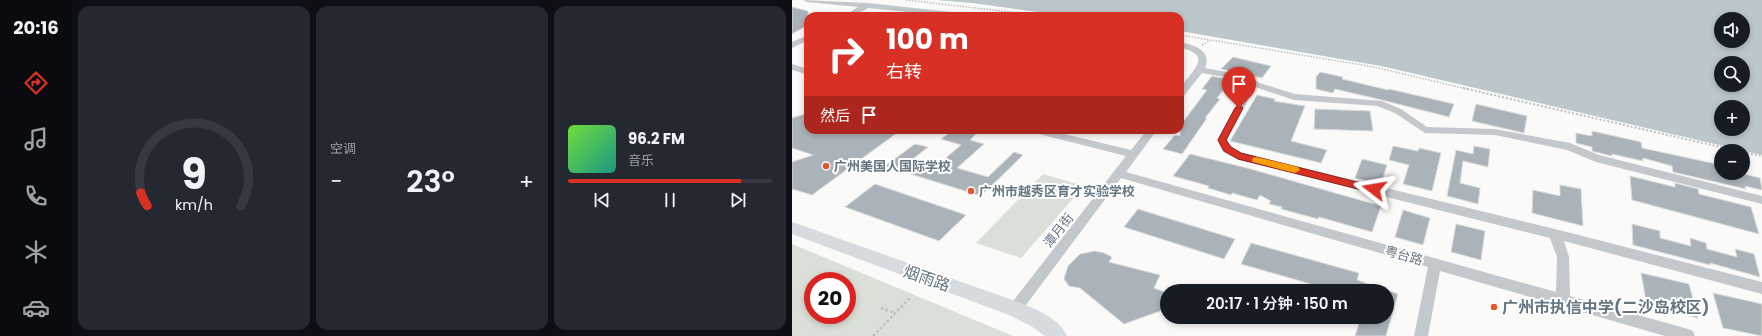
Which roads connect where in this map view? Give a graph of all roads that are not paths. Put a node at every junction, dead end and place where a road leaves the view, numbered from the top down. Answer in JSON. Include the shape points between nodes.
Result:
{"nodes":[{"id":1,"x":807,"y":0,"type":"edge"},
{"id":2,"x":868,"y":6,"type":"junction"},
{"id":3,"x":856,"y":12,"type":"edge"},
{"id":4,"x":929,"y":12,"type":"edge"},
{"id":5,"x":804,"y":39,"type":"edge"},
{"id":6,"x":792,"y":45,"type":"edge"},
{"id":7,"x":1184,"y":46,"type":"edge"},
{"id":8,"x":1202,"y":66,"type":"junction"},
{"id":9,"x":792,"y":67,"type":"edge"},
{"id":10,"x":804,"y":71,"type":"edge"},
{"id":11,"x":1253,"y":83,"type":"junction"},
{"id":12,"x":1184,"y":90,"type":"edge"},
{"id":13,"x":1051,"y":134,"type":"edge"},
{"id":14,"x":1149,"y":134,"type":"edge"},
{"id":15,"x":1132,"y":154,"type":"junction"},
{"id":16,"x":1120,"y":174,"type":"junction"},
{"id":17,"x":1762,"y":200,"type":"edge"},
{"id":18,"x":792,"y":228,"type":"edge"},
{"id":19,"x":1555,"y":234,"type":"junction"},
{"id":20,"x":1436,"y":264,"type":"junction"},
{"id":21,"x":1762,"y":288,"type":"edge"},
{"id":22,"x":1563,"y":300,"type":"junction"},
{"id":23,"x":1015,"y":309,"type":"junction"},
{"id":24,"x":1058,"y":336,"type":"edge"},
{"id":25,"x":1421,"y":336,"type":"edge"},
{"id":26,"x":1688,"y":336,"type":"edge"}],
"edges":[{"from":1,"to":2,"type":"street"},
{"from":2,"to":3,"type":"street"},
{"from":2,"to":4,"type":"street"},
{"from":5,"to":6,"type":"street"},
{"from":7,"to":8,"type":"street","via":[[1196,50],[1201,55]]},
{"from":8,"to":11,"type":"street","via":[[1245,78]]},
{"from":8,"to":12,"type":"street"},
{"from":9,"to":10,"type":"street"},
{"from":11,"to":17,"type":"street","via":[[1294,96],[1379,103],[1398,111],[1425,130],[1495,132],[1570,147],[1596,158]]},
{"from":11,"to":19,"type":"street","via":[[1222,140],[1228,149],[1238,156]]},
{"from":13,"to":15,"type":"street"},
{"from":14,"to":15,"type":"street","name":"潭月街"},
{"from":15,"to":16,"type":"street","name":"潭月街"},
{"from":16,"to":20,"type":"street","name":"粤台路"},
{"from":16,"to":23,"type":"street","name":"潭月街"},
{"from":18,"to":23,"type":"main road","name":"烟雨路"},
{"from":19,"to":21,"type":"street"},
{"from":19,"to":22,"type":"street","via":[[1563,257]]},
{"from":20,"to":22,"type":"street","name":"粤台路"},
{"from":20,"to":25,"type":"street"},
{"from":22,"to":26,"type":"street","name":"粤台路"},
{"from":23,"to":24,"type":"main road","name":"烟雨路","via":[[1035,318]]}]}
